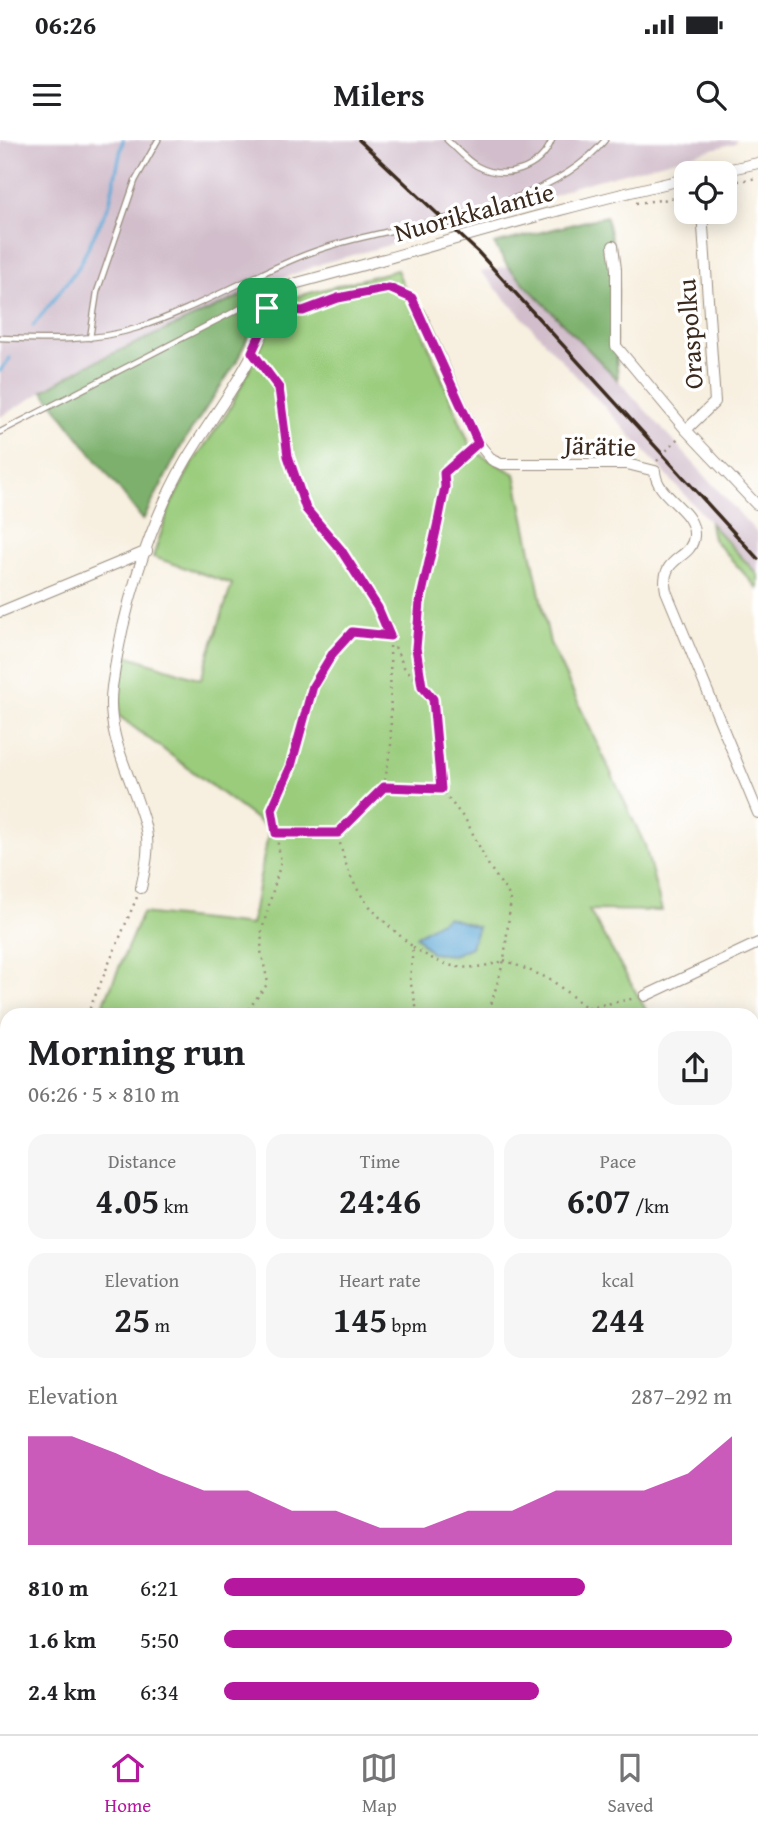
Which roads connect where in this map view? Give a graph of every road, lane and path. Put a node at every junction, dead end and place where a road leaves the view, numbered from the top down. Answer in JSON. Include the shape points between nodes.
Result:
{"nodes":[{"id":1,"x":158,"y":140,"type":"edge"},
{"id":2,"x":447,"y":140,"type":"edge"},
{"id":3,"x":552,"y":140,"type":"edge"},
{"id":4,"x":605,"y":140,"type":"edge"},
{"id":5,"x":758,"y":163,"type":"edge"},
{"id":6,"x":737,"y":168,"type":"edge"},
{"id":7,"x":758,"y":178,"type":"edge"},
{"id":8,"x":737,"y":181,"type":"edge"},
{"id":9,"x":674,"y":182,"type":"edge"},
{"id":10,"x":703,"y":224,"type":"edge"},
{"id":11,"x":613,"y":246,"type":"dead end"},
{"id":12,"x":267,"y":308,"type":"junction"},
{"id":13,"x":420,"y":312,"type":"joint"},
{"id":14,"x":0,"y":338,"type":"edge"},
{"id":15,"x":90,"y":338,"type":"junction"},
{"id":16,"x":252,"y":352,"type":"junction"},
{"id":17,"x":686,"y":430,"type":"junction"},
{"id":18,"x":0,"y":432,"type":"edge"},
{"id":19,"x":478,"y":443,"type":"junction"},
{"id":20,"x":655,"y":471,"type":"junction"},
{"id":21,"x":755,"y":504,"type":"dead end"},
{"id":22,"x":147,"y":551,"type":"junction"},
{"id":23,"x":0,"y":612,"type":"edge"},
{"id":24,"x":390,"y":636,"type":"junction"},
{"id":25,"x":422,"y":686,"type":"junction"},
{"id":26,"x":384,"y":787,"type":"junction"},
{"id":27,"x":441,"y":789,"type":"junction"},
{"id":28,"x":758,"y":813,"type":"edge"},
{"id":29,"x":276,"y":833,"type":"junction"},
{"id":30,"x":338,"y":833,"type":"junction"},
{"id":31,"x":141,"y":888,"type":"joint"},
{"id":32,"x":758,"y":943,"type":"edge"},
{"id":33,"x":413,"y":947,"type":"junction"},
{"id":34,"x":503,"y":961,"type":"junction"},
{"id":35,"x":645,"y":996,"type":"joint"},
{"id":36,"x":90,"y":1008,"type":"edge"},
{"id":37,"x":249,"y":1008,"type":"edge"},
{"id":38,"x":416,"y":1008,"type":"edge"},
{"id":39,"x":490,"y":1008,"type":"edge"}],
"edges":[{"from":1,"to":15,"type":"lane","via":[[135,181],[97,292]]},
{"from":2,"to":3,"type":"lane","via":[[477,165],[499,173],[530,167]]},
{"from":4,"to":15,"type":"lane","via":[[565,176],[521,195],[309,253],[137,328]]},
{"from":5,"to":6,"type":"street"},
{"from":7,"to":8,"type":"path"},
{"from":9,"to":12,"type":"street","name":"Nuorikkalantie","via":[[399,254],[275,292]]},
{"from":10,"to":17,"type":"street","name":"Oraspolku","via":[[715,402]]},
{"from":11,"to":17,"type":"street","via":[[616,346]]},
{"from":12,"to":13,"type":"path","via":[[303,311],[338,298],[389,288],[412,298]]},
{"from":12,"to":16,"type":"street"},
{"from":12,"to":18,"type":"lane","via":[[230,313]]},
{"from":13,"to":19,"type":"street","name":"Järätie"},
{"from":14,"to":15,"type":"lane"},
{"from":16,"to":22,"type":"street","via":[[185,462]]},
{"from":16,"to":24,"type":"path","via":[[279,388],[288,456],[306,509],[341,550]]},
{"from":17,"to":20,"type":"path","via":[[661,454]]},
{"from":17,"to":21,"type":"street"},
{"from":19,"to":20,"type":"street","name":"Järätie","via":[[501,464],[627,464]]},
{"from":19,"to":25,"type":"path","via":[[444,473],[445,487],[420,602],[416,648]]},
{"from":20,"to":28,"type":"street","name":"Järätie","via":[[659,486],[689,519],[694,537],[691,546],[667,569],[666,591]]},
{"from":22,"to":23,"type":"street"},
{"from":22,"to":31,"type":"street","via":[[128,605],[111,708],[119,756],[145,830],[147,863]]},
{"from":24,"to":25,"type":"path","via":[[404,667]]},
{"from":24,"to":26,"type":"path","via":[[391,745]]},
{"from":24,"to":29,"type":"path","via":[[352,632],[313,686],[291,766],[272,809]]},
{"from":25,"to":27,"type":"path","via":[[433,699]]},
{"from":26,"to":27,"type":"path"},
{"from":26,"to":30,"type":"path"},
{"from":27,"to":34,"type":"path","via":[[467,822],[511,898]]},
{"from":29,"to":30,"type":"path"},
{"from":29,"to":37,"type":"path","via":[[281,862],[262,930],[268,983]]},
{"from":30,"to":33,"type":"path","via":[[345,870],[374,914]]},
{"from":31,"to":36,"type":"path"},
{"from":32,"to":35,"type":"street"},
{"from":33,"to":34,"type":"path","via":[[438,964],[473,970]]},
{"from":33,"to":38,"type":"path","via":[[410,980]]},
{"from":34,"to":35,"type":"path","via":[[550,979],[587,1008]]},
{"from":34,"to":39,"type":"path"}]}
